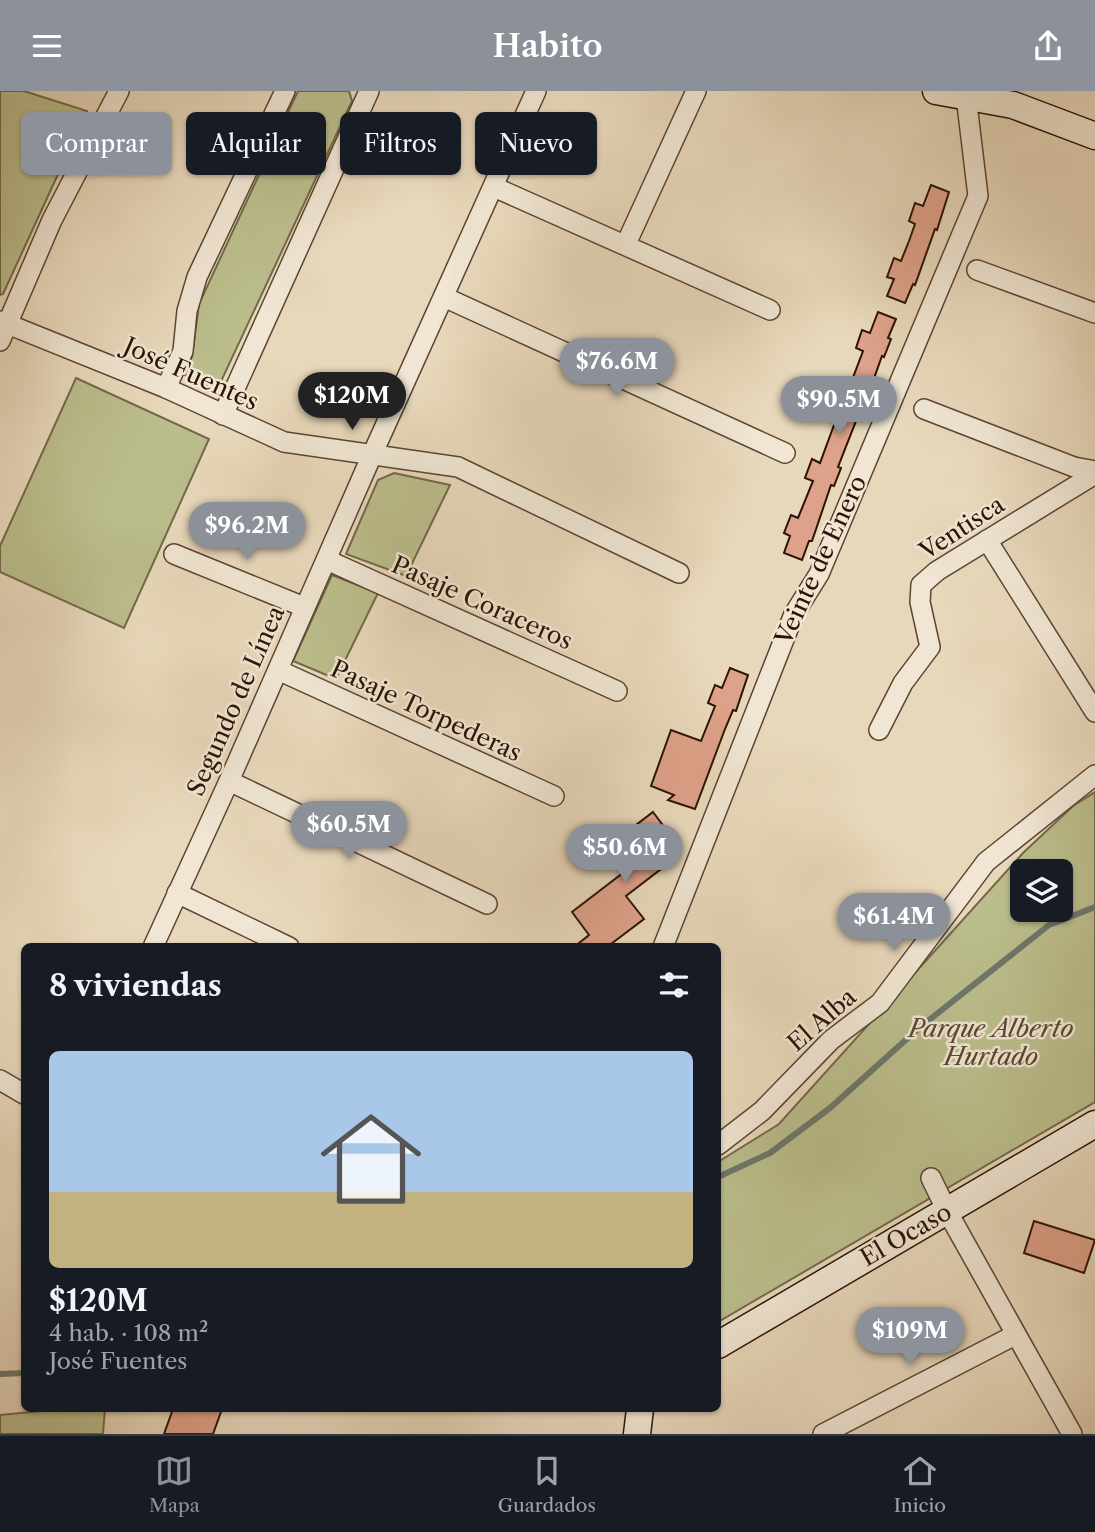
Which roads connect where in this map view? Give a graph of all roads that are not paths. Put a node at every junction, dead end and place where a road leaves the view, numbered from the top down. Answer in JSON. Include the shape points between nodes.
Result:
{"nodes":[{"id":1,"x":119,"y":91,"type":"edge"},
{"id":2,"x":285,"y":91,"type":"edge"},
{"id":3,"x":536,"y":91,"type":"edge"},
{"id":4,"x":696,"y":91,"type":"edge"},
{"id":5,"x":936,"y":91,"type":"edge"},
{"id":6,"x":376,"y":94,"type":"edge"},
{"id":7,"x":966,"y":94,"type":"edge"},
{"id":8,"x":1095,"y":136,"type":"edge"},
{"id":9,"x":494,"y":187,"type":"junction"},
{"id":10,"x":626,"y":244,"type":"junction"},
{"id":11,"x":977,"y":270,"type":"dead end"},
{"id":12,"x":444,"y":297,"type":"junction"},
{"id":13,"x":771,"y":310,"type":"dead end"},
{"id":14,"x":1095,"y":313,"type":"edge"},
{"id":15,"x":3,"y":329,"type":"edge"},
{"id":16,"x":166,"y":389,"type":"junction"},
{"id":17,"x":924,"y":409,"type":"dead end"},
{"id":18,"x":223,"y":415,"type":"junction"},
{"id":19,"x":785,"y":453,"type":"dead end"},
{"id":20,"x":372,"y":455,"type":"junction"},
{"id":21,"x":1095,"y":473,"type":"edge"},
{"id":22,"x":987,"y":540,"type":"junction"},
{"id":23,"x":174,"y":554,"type":"dead end"},
{"id":24,"x":327,"y":559,"type":"junction"},
{"id":25,"x":679,"y":573,"type":"dead end"},
{"id":26,"x":304,"y":607,"type":"junction"},
{"id":27,"x":278,"y":670,"type":"junction"},
{"id":28,"x":617,"y":691,"type":"dead end"},
{"id":29,"x":1095,"y":712,"type":"edge"},
{"id":30,"x":879,"y":730,"type":"dead end"},
{"id":31,"x":1095,"y":775,"type":"edge"},
{"id":32,"x":229,"y":781,"type":"junction"},
{"id":33,"x":554,"y":796,"type":"dead end"},
{"id":34,"x":177,"y":893,"type":"junction"},
{"id":35,"x":487,"y":904,"type":"dead end"},
{"id":36,"x":155,"y":943,"type":"edge"},
{"id":37,"x":281,"y":943,"type":"edge"},
{"id":38,"x":665,"y":943,"type":"edge"},
{"id":39,"x":0,"y":1080,"type":"edge"},
{"id":40,"x":21,"y":1092,"type":"edge"},
{"id":41,"x":1095,"y":1124,"type":"edge"},
{"id":42,"x":721,"y":1143,"type":"edge"},
{"id":43,"x":931,"y":1178,"type":"dead end"},
{"id":44,"x":947,"y":1211,"type":"junction"},
{"id":45,"x":1015,"y":1335,"type":"junction"},
{"id":46,"x":721,"y":1343,"type":"edge"},
{"id":47,"x":640,"y":1412,"type":"edge"},
{"id":48,"x":637,"y":1434,"type":"edge"},
{"id":49,"x":823,"y":1434,"type":"edge"},
{"id":50,"x":1072,"y":1434,"type":"edge"}],
"edges":[{"from":1,"to":15,"type":"street","via":[[52,220]]},
{"from":2,"to":16,"type":"street","via":[[197,277],[187,311],[183,351]]},
{"from":3,"to":9,"type":"street","name":"Segundo de Línea"},
{"from":4,"to":10,"type":"street"},
{"from":5,"to":7,"type":"street"},
{"from":6,"to":18,"type":"street"},
{"from":7,"to":8,"type":"street"},
{"from":7,"to":38,"type":"street","name":"Veinte de Enero","via":[[978,196],[820,574],[794,614]]},
{"from":9,"to":10,"type":"street"},
{"from":9,"to":12,"type":"street","name":"Segundo de Línea"},
{"from":10,"to":13,"type":"street"},
{"from":11,"to":14,"type":"street"},
{"from":12,"to":19,"type":"street"},
{"from":12,"to":20,"type":"street","name":"Segundo de Línea"},
{"from":15,"to":16,"type":"street","name":"José Fuentes"},
{"from":16,"to":18,"type":"street","name":"José Fuentes"},
{"from":17,"to":21,"type":"street"},
{"from":18,"to":20,"type":"street","name":"José Fuentes","via":[[284,442]]},
{"from":20,"to":24,"type":"street","name":"Segundo de Línea"},
{"from":20,"to":25,"type":"street","name":"José Fuentes","via":[[458,467]]},
{"from":21,"to":22,"type":"street","name":"Ventisca"},
{"from":22,"to":29,"type":"street"},
{"from":22,"to":30,"type":"street","name":"Ventisca","via":[[921,585],[920,603],[930,647],[903,683]]},
{"from":23,"to":26,"type":"street"},
{"from":24,"to":26,"type":"street","name":"Segundo de Línea"},
{"from":24,"to":28,"type":"street","name":"Pasaje Coraceros"},
{"from":26,"to":27,"type":"street","name":"Segundo de Línea"},
{"from":27,"to":32,"type":"street","name":"Segundo de Línea"},
{"from":27,"to":33,"type":"street","name":"Pasaje Torpederas"},
{"from":31,"to":42,"type":"street","name":"El Alba","via":[[986,862],[880,1003],[831,1040],[762,1111]]},
{"from":32,"to":34,"type":"street","name":"Segundo de Línea"},
{"from":32,"to":35,"type":"street"},
{"from":34,"to":36,"type":"street","name":"Segundo de Línea"},
{"from":34,"to":37,"type":"street"},
{"from":39,"to":40,"type":"street"},
{"from":41,"to":44,"type":"street","name":"El Ocaso"},
{"from":43,"to":44,"type":"street"},
{"from":44,"to":45,"type":"street"},
{"from":44,"to":46,"type":"street","name":"El Ocaso"},
{"from":45,"to":49,"type":"street"},
{"from":45,"to":50,"type":"street"},
{"from":47,"to":48,"type":"street"}]}
